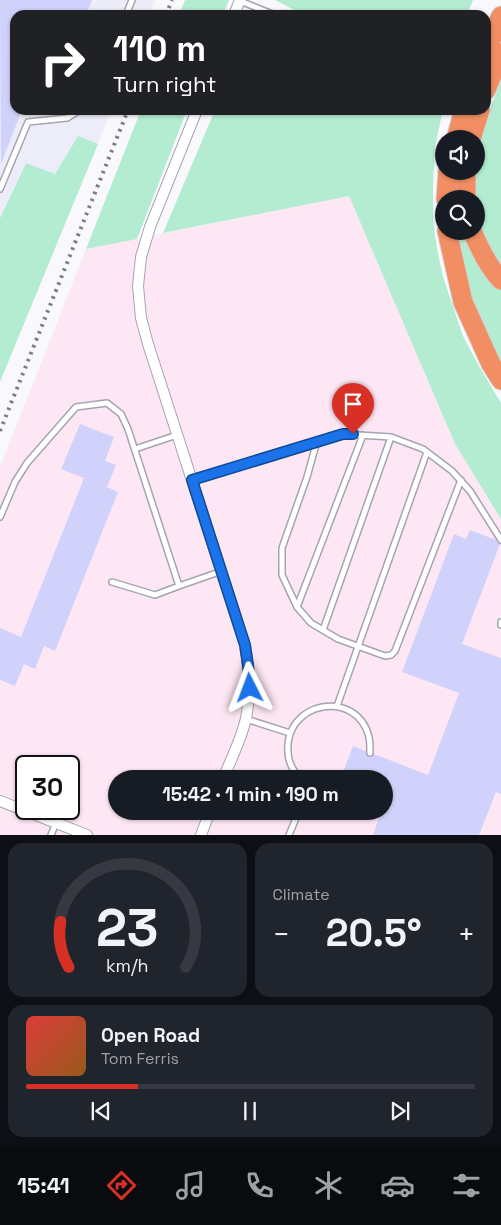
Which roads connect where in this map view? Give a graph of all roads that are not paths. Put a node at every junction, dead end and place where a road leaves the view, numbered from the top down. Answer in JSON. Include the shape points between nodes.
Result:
{"nodes":[{"id":1,"x":240,"y":1,"type":"edge"},
{"id":2,"x":262,"y":10,"type":"edge"},
{"id":3,"x":501,"y":16,"type":"edge"},
{"id":4,"x":491,"y":40,"type":"edge"},
{"id":5,"x":501,"y":53,"type":"edge"},
{"id":6,"x":491,"y":78,"type":"edge"},
{"id":7,"x":72,"y":115,"type":"edge"},
{"id":8,"x":195,"y":115,"type":"edge"},
{"id":9,"x":463,"y":115,"type":"edge"},
{"id":10,"x":478,"y":115,"type":"edge"},
{"id":11,"x":458,"y":130,"type":"edge"},
{"id":12,"x":474,"y":130,"type":"edge"},
{"id":13,"x":0,"y":189,"type":"edge"},
{"id":14,"x":449,"y":240,"type":"edge"},
{"id":15,"x":476,"y":240,"type":"edge"},
{"id":16,"x":501,"y":280,"type":"edge"},
{"id":17,"x":501,"y":380,"type":"edge"},
{"id":18,"x":178,"y":435,"type":"junction"},
{"id":19,"x":363,"y":435,"type":"junction"},
{"id":20,"x":391,"y":437,"type":"junction"},
{"id":21,"x":317,"y":441,"type":"junction"},
{"id":22,"x":135,"y":449,"type":"junction"},
{"id":23,"x":427,"y":452,"type":"junction"},
{"id":24,"x":192,"y":480,"type":"junction"},
{"id":25,"x":461,"y":480,"type":"junction"},
{"id":26,"x":0,"y":517,"type":"edge"},
{"id":27,"x":501,"y":540,"type":"edge"},
{"id":28,"x":222,"y":571,"type":"junction"},
{"id":29,"x":112,"y":582,"type":"dead end"},
{"id":30,"x":179,"y":586,"type":"junction"},
{"id":31,"x":297,"y":607,"type":"junction"},
{"id":32,"x":323,"y":630,"type":"junction"},
{"id":33,"x":359,"y":646,"type":"junction"},
{"id":34,"x":337,"y":706,"type":"junction"},
{"id":35,"x":246,"y":719,"type":"junction"},
{"id":36,"x":290,"y":732,"type":"junction"},
{"id":37,"x":370,"y":753,"type":"dead end"},
{"id":38,"x":226,"y":770,"type":"edge"},
{"id":39,"x":294,"y":770,"type":"edge"},
{"id":40,"x":0,"y":801,"type":"edge"},
{"id":41,"x":206,"y":820,"type":"edge"},
{"id":42,"x":295,"y":820,"type":"edge"},
{"id":43,"x":56,"y":823,"type":"junction"},
{"id":44,"x":51,"y":835,"type":"edge"},
{"id":45,"x":87,"y":835,"type":"edge"},
{"id":46,"x":200,"y":835,"type":"edge"},
{"id":47,"x":289,"y":835,"type":"edge"}],
"edges":[{"from":1,"to":2,"type":"lane"},
{"from":3,"to":4,"type":"highway"},
{"from":5,"to":6,"type":"highway"},
{"from":7,"to":13,"type":"lane","via":[[28,122]]},
{"from":8,"to":18,"type":"street","via":[[150,227],[141,257],[138,286],[141,318]]},
{"from":9,"to":11,"type":"highway"},
{"from":10,"to":12,"type":"highway"},
{"from":14,"to":17,"type":"highway","via":[[463,302]]},
{"from":15,"to":16,"type":"highway"},
{"from":18,"to":22,"type":"lane"},
{"from":18,"to":24,"type":"street"},
{"from":19,"to":20,"type":"lane"},
{"from":19,"to":21,"type":"lane","via":[[343,434]]},
{"from":19,"to":31,"type":"lane"},
{"from":20,"to":23,"type":"lane"},
{"from":20,"to":32,"type":"lane"},
{"from":21,"to":24,"type":"lane"},
{"from":21,"to":31,"type":"lane","via":[[282,548],[282,575]]},
{"from":22,"to":26,"type":"lane","via":[[121,414],[107,402],[76,407],[27,462]]},
{"from":22,"to":30,"type":"lane"},
{"from":23,"to":25,"type":"lane"},
{"from":23,"to":33,"type":"lane"},
{"from":24,"to":28,"type":"street"},
{"from":25,"to":27,"type":"lane"},
{"from":25,"to":33,"type":"lane","via":[[395,651],[385,656]]},
{"from":28,"to":30,"type":"lane"},
{"from":28,"to":35,"type":"street","via":[[245,645],[250,688]]},
{"from":29,"to":30,"type":"lane","via":[[155,595]]},
{"from":31,"to":32,"type":"lane"},
{"from":32,"to":33,"type":"lane"},
{"from":33,"to":34,"type":"lane"},
{"from":34,"to":36,"type":"lane","via":[[314,708],[296,722]]},
{"from":34,"to":37,"type":"lane","via":[[358,718],[365,727],[370,738]]},
{"from":35,"to":36,"type":"lane"},
{"from":35,"to":38,"type":"street"},
{"from":36,"to":39,"type":"lane","via":[[288,756]]},
{"from":40,"to":43,"type":"street"},
{"from":41,"to":46,"type":"street"},
{"from":42,"to":47,"type":"lane"},
{"from":43,"to":44,"type":"lane"},
{"from":43,"to":45,"type":"street"}]}
